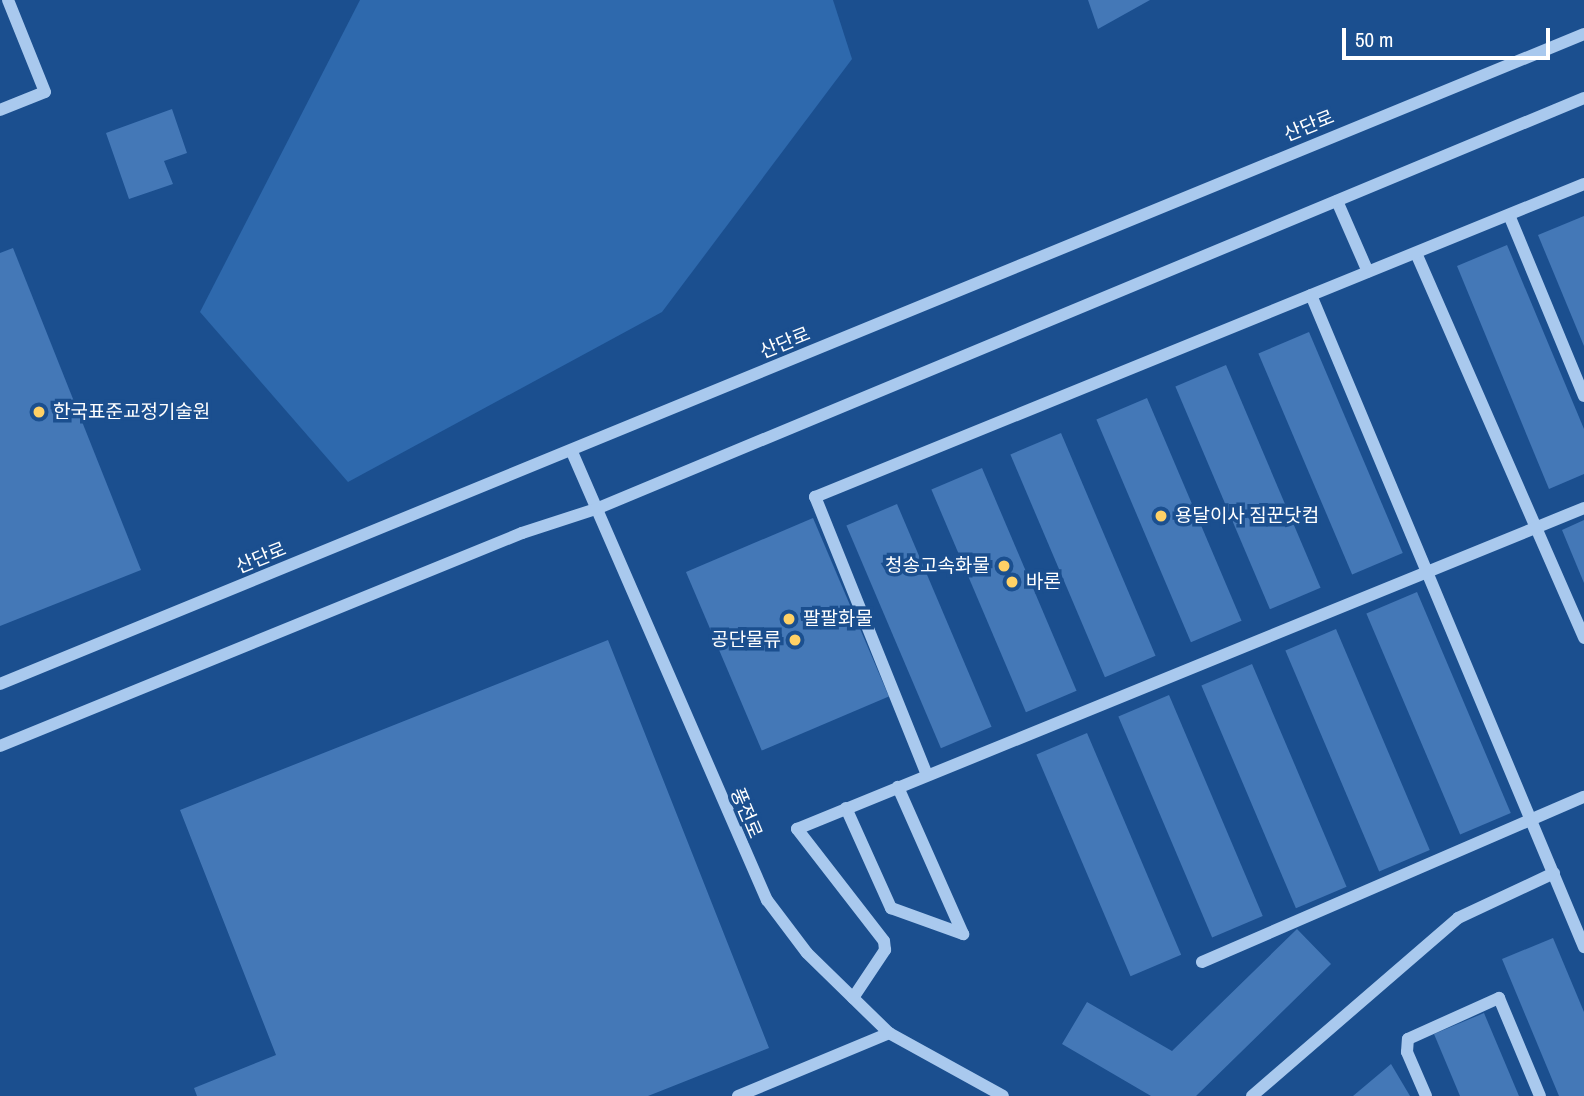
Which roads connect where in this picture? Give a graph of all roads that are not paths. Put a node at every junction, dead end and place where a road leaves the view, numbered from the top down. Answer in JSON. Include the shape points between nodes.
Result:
{"nodes":[{"id":1,"x":8,"y":0,"type":"edge"},
{"id":2,"x":1584,"y":34,"type":"edge"},
{"id":3,"x":1584,"y":97,"type":"edge"},
{"id":4,"x":0,"y":110,"type":"edge"},
{"id":5,"x":1584,"y":184,"type":"edge"},
{"id":6,"x":1337,"y":201,"type":"junction"},
{"id":7,"x":1509,"y":215,"type":"junction"},
{"id":8,"x":1416,"y":253,"type":"junction"},
{"id":9,"x":1368,"y":272,"type":"junction"},
{"id":10,"x":1311,"y":295,"type":"junction"},
{"id":11,"x":1584,"y":396,"type":"edge"},
{"id":12,"x":572,"y":452,"type":"junction"},
{"id":13,"x":1584,"y":508,"type":"edge"},
{"id":14,"x":596,"y":509,"type":"junction"},
{"id":15,"x":1536,"y":527,"type":"junction"},
{"id":16,"x":1427,"y":572,"type":"junction"},
{"id":17,"x":1584,"y":638,"type":"edge"},
{"id":18,"x":0,"y":684,"type":"edge"},
{"id":19,"x":0,"y":746,"type":"edge"},
{"id":20,"x":927,"y":775,"type":"junction"},
{"id":21,"x":898,"y":787,"type":"junction"},
{"id":22,"x":1583,"y":799,"type":"edge"},
{"id":23,"x":846,"y":808,"type":"junction"},
{"id":24,"x":1532,"y":819,"type":"junction"},
{"id":25,"x":1554,"y":873,"type":"junction"},
{"id":26,"x":1578,"y":915,"type":"edge"},
{"id":27,"x":1584,"y":947,"type":"edge"},
{"id":28,"x":1202,"y":962,"type":"dead end"},
{"id":29,"x":853,"y":998,"type":"junction"},
{"id":30,"x":889,"y":1033,"type":"junction"},
{"id":31,"x":738,"y":1096,"type":"edge"},
{"id":32,"x":1003,"y":1096,"type":"edge"},
{"id":33,"x":1252,"y":1096,"type":"edge"},
{"id":34,"x":1426,"y":1096,"type":"edge"},
{"id":35,"x":1540,"y":1096,"type":"edge"}],
"edges":[{"from":1,"to":4,"type":"street","via":[[45,92]]},
{"from":2,"to":12,"type":"street","name":"산단로"},
{"from":3,"to":6,"type":"street"},
{"from":5,"to":7,"type":"street"},
{"from":6,"to":9,"type":"street"},
{"from":6,"to":14,"type":"street"},
{"from":7,"to":8,"type":"street"},
{"from":7,"to":11,"type":"street"},
{"from":8,"to":9,"type":"street"},
{"from":8,"to":15,"type":"street"},
{"from":9,"to":10,"type":"street"},
{"from":10,"to":16,"type":"street"},
{"from":10,"to":20,"type":"street","via":[[815,497]]},
{"from":12,"to":14,"type":"street","name":"풍전로"},
{"from":12,"to":18,"type":"street","name":"산단로"},
{"from":13,"to":15,"type":"street"},
{"from":14,"to":19,"type":"street","via":[[522,533]]},
{"from":14,"to":29,"type":"street","name":"풍전로","via":[[767,901],[807,953]]},
{"from":15,"to":16,"type":"street"},
{"from":15,"to":17,"type":"street"},
{"from":16,"to":20,"type":"street"},
{"from":16,"to":24,"type":"street"},
{"from":20,"to":21,"type":"street"},
{"from":21,"to":23,"type":"street"},
{"from":21,"to":23,"type":"street","via":[[963,934],[891,908]]},
{"from":22,"to":24,"type":"street"},
{"from":23,"to":29,"type":"street","via":[[797,830],[796,835],[884,941],[885,950]]},
{"from":24,"to":25,"type":"street"},
{"from":24,"to":28,"type":"street"},
{"from":25,"to":26,"type":"street"},
{"from":25,"to":33,"type":"street","via":[[1458,918]]},
{"from":26,"to":27,"type":"street"},
{"from":29,"to":30,"type":"street","name":"풍전로"},
{"from":30,"to":31,"type":"street"},
{"from":30,"to":32,"type":"street","name":"풍전로"},
{"from":34,"to":35,"type":"street","via":[[1407,1052],[1408,1038],[1499,998]]}]}
